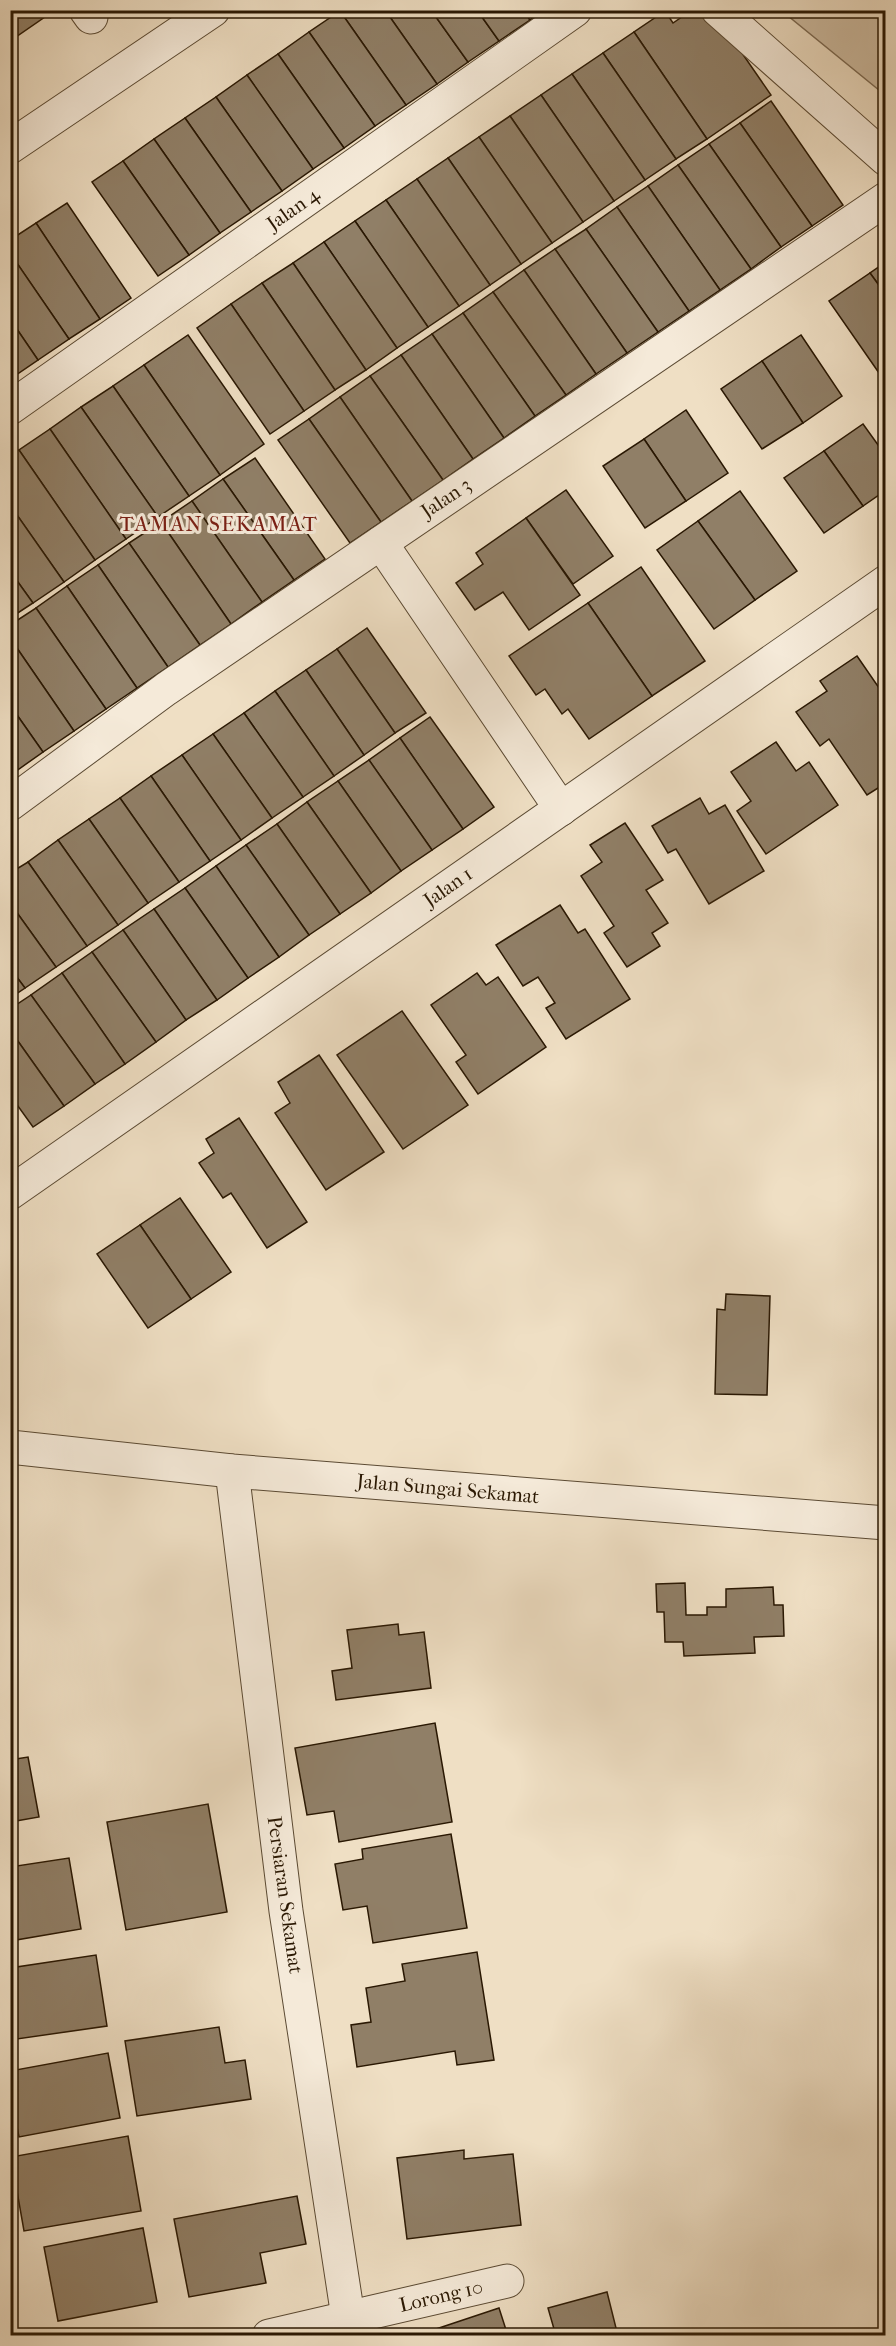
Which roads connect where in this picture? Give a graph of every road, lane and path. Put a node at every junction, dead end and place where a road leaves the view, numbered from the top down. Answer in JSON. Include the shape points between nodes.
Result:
{"nodes":[{"id":1,"x":213,"y":10,"type":"edge"},
{"id":2,"x":575,"y":10,"type":"edge"},
{"id":3,"x":718,"y":10,"type":"edge"},
{"id":4,"x":10,"y":147,"type":"edge"},
{"id":5,"x":885,"y":159,"type":"edge"},
{"id":6,"x":885,"y":199,"type":"edge"},
{"id":7,"x":10,"y":408,"type":"edge"},
{"id":8,"x":381,"y":543,"type":"junction"},
{"id":9,"x":885,"y":582,"type":"edge"},
{"id":10,"x":10,"y":804,"type":"edge"},
{"id":11,"x":561,"y":809,"type":"junction"},
{"id":12,"x":10,"y":1193,"type":"edge"},
{"id":13,"x":10,"y":1447,"type":"edge"},
{"id":14,"x":232,"y":1472,"type":"junction"},
{"id":15,"x":885,"y":1523,"type":"edge"},
{"id":16,"x":507,"y":2281,"type":"dead end"},
{"id":17,"x":348,"y":2317,"type":"junction"},
{"id":18,"x":269,"y":2336,"type":"edge"}],
"edges":[{"from":1,"to":4,"type":"street"},
{"from":2,"to":7,"type":"street","name":"Jalan 4"},
{"from":3,"to":5,"type":"street"},
{"from":6,"to":8,"type":"street","name":"Jalan 3"},
{"from":8,"to":10,"type":"street","name":"Jalan 3","via":[[166,689]]},
{"from":8,"to":11,"type":"street"},
{"from":9,"to":11,"type":"street","name":"Jalan 1"},
{"from":11,"to":12,"type":"street","name":"Jalan 1"},
{"from":13,"to":14,"type":"street","name":"Jalan Sungai Sekamat"},
{"from":14,"to":15,"type":"street","name":"Jalan Sungai Sekamat"},
{"from":14,"to":17,"type":"street","name":"Persiaran Sekamat","via":[[286,1911]]},
{"from":16,"to":17,"type":"street","name":"Lorong 10"},
{"from":17,"to":18,"type":"street","name":"Lorong 10"}]}
